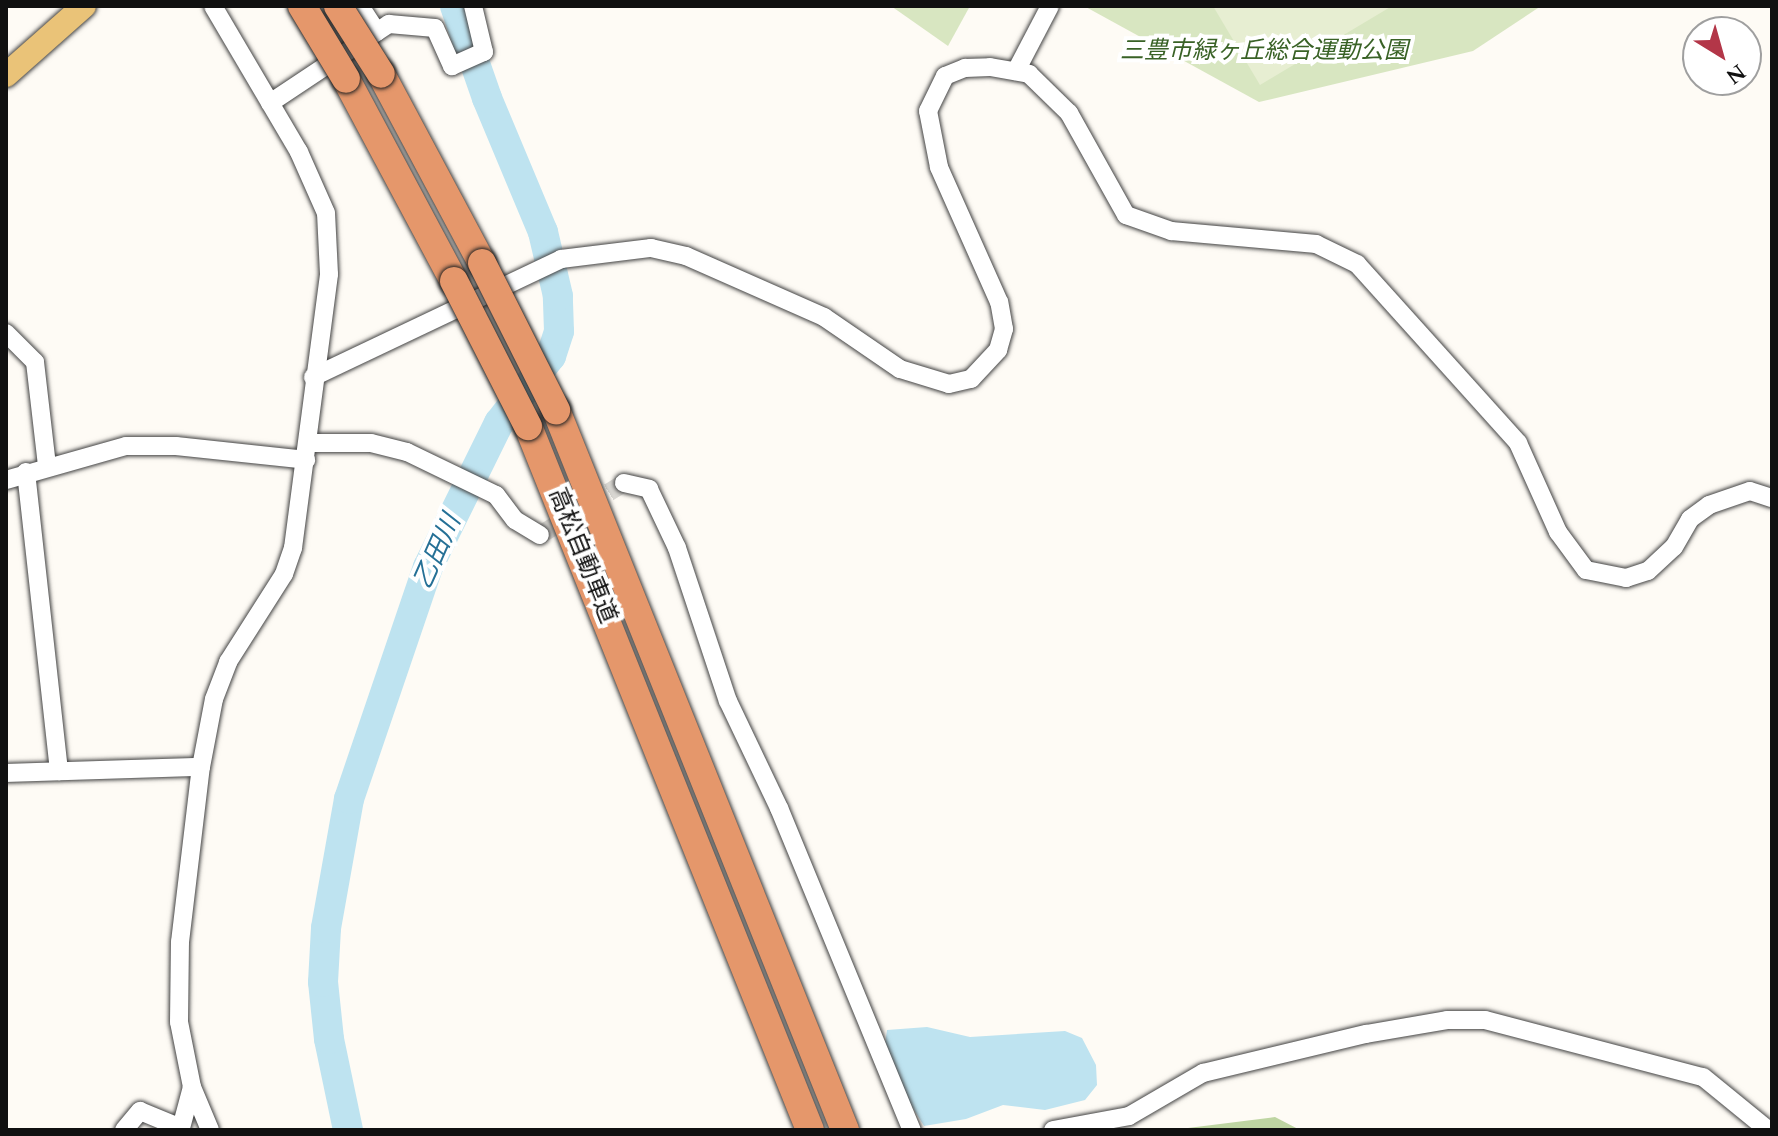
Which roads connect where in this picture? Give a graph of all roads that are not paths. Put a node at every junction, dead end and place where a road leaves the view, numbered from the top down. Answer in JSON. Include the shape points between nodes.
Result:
{"nodes":[{"id":1,"x":84,"y":6,"type":"edge"},
{"id":2,"x":213,"y":6,"type":"edge"},
{"id":3,"x":302,"y":6,"type":"edge"},
{"id":4,"x":338,"y":6,"type":"edge"},
{"id":5,"x":360,"y":6,"type":"edge"},
{"id":6,"x":473,"y":6,"type":"edge"},
{"id":7,"x":1050,"y":6,"type":"edge"},
{"id":8,"x":377,"y":32,"type":"junction"},
{"id":9,"x":1016,"y":71,"type":"junction"},
{"id":10,"x":6,"y":75,"type":"edge"},
{"id":11,"x":270,"y":103,"type":"junction"},
{"id":12,"x":6,"y":333,"type":"edge"},
{"id":13,"x":313,"y":377,"type":"junction"},
{"id":14,"x":307,"y":451,"type":"junction"},
{"id":15,"x":47,"y":466,"type":"junction"},
{"id":16,"x":26,"y":472,"type":"junction"},
{"id":17,"x":6,"y":480,"type":"edge"},
{"id":18,"x":624,"y":483,"type":"dead end"},
{"id":19,"x":1772,"y":498,"type":"edge"},
{"id":20,"x":540,"y":535,"type":"dead end"},
{"id":21,"x":201,"y":767,"type":"junction"},
{"id":22,"x":59,"y":771,"type":"junction"},
{"id":23,"x":6,"y":773,"type":"edge"},
{"id":24,"x":192,"y":1087,"type":"junction"},
{"id":25,"x":124,"y":1130,"type":"edge"},
{"id":26,"x":210,"y":1130,"type":"edge"},
{"id":27,"x":810,"y":1130,"type":"edge"},
{"id":28,"x":845,"y":1130,"type":"edge"},
{"id":29,"x":912,"y":1130,"type":"edge"},
{"id":30,"x":1053,"y":1130,"type":"edge"},
{"id":31,"x":1768,"y":1130,"type":"edge"}],
"edges":[{"from":1,"to":10,"type":"main road"},
{"from":2,"to":11,"type":"street"},
{"from":3,"to":27,"type":"highway","name":"高松自動車道","bridge":true,"via":[[346,79],[528,426]]},
{"from":4,"to":28,"type":"highway","name":"高松自動車道","bridge":true,"via":[[381,74],[556,410]]},
{"from":5,"to":8,"type":"street"},
{"from":6,"to":8,"type":"street","via":[[484,52],[452,66],[435,28],[389,24]]},
{"from":7,"to":9,"type":"street"},
{"from":8,"to":11,"type":"street"},
{"from":9,"to":13,"type":"street","via":[[965,68],[945,76],[928,111],[939,167],[999,302],[1004,329],[998,350],[971,379],[949,384],[914,375],[824,317],[686,256],[651,248],[561,259]]},
{"from":9,"to":19,"type":"street","via":[[1029,74],[1069,113],[1126,215],[1171,231],[1316,244],[1357,264],[1518,443],[1558,532],[1586,570],[1626,578],[1648,571],[1674,547],[1690,519],[1709,505],[1750,491]]},
{"from":11,"to":13,"type":"street","via":[[326,213],[329,274]]},
{"from":12,"to":15,"type":"street","via":[[35,362]]},
{"from":13,"to":14,"type":"street"},
{"from":14,"to":15,"type":"street","via":[[126,446]]},
{"from":14,"to":20,"type":"street","via":[[371,443],[450,471],[496,495],[515,520]]},
{"from":14,"to":21,"type":"street","via":[[293,548],[284,574],[228,662],[214,699]]},
{"from":15,"to":16,"type":"street"},
{"from":16,"to":17,"type":"street"},
{"from":16,"to":22,"type":"street"},
{"from":18,"to":29,"type":"street","via":[[649,489],[677,548],[728,701],[779,808]]},
{"from":21,"to":22,"type":"street"},
{"from":21,"to":24,"type":"street","via":[[180,942],[179,1022]]},
{"from":22,"to":23,"type":"street"},
{"from":24,"to":25,"type":"street","via":[[181,1128],[140,1111]]},
{"from":24,"to":26,"type":"street"},
{"from":30,"to":31,"type":"street","via":[[1129,1116],[1203,1073],[1366,1034],[1447,1020],[1485,1020],[1703,1077]]}]}
